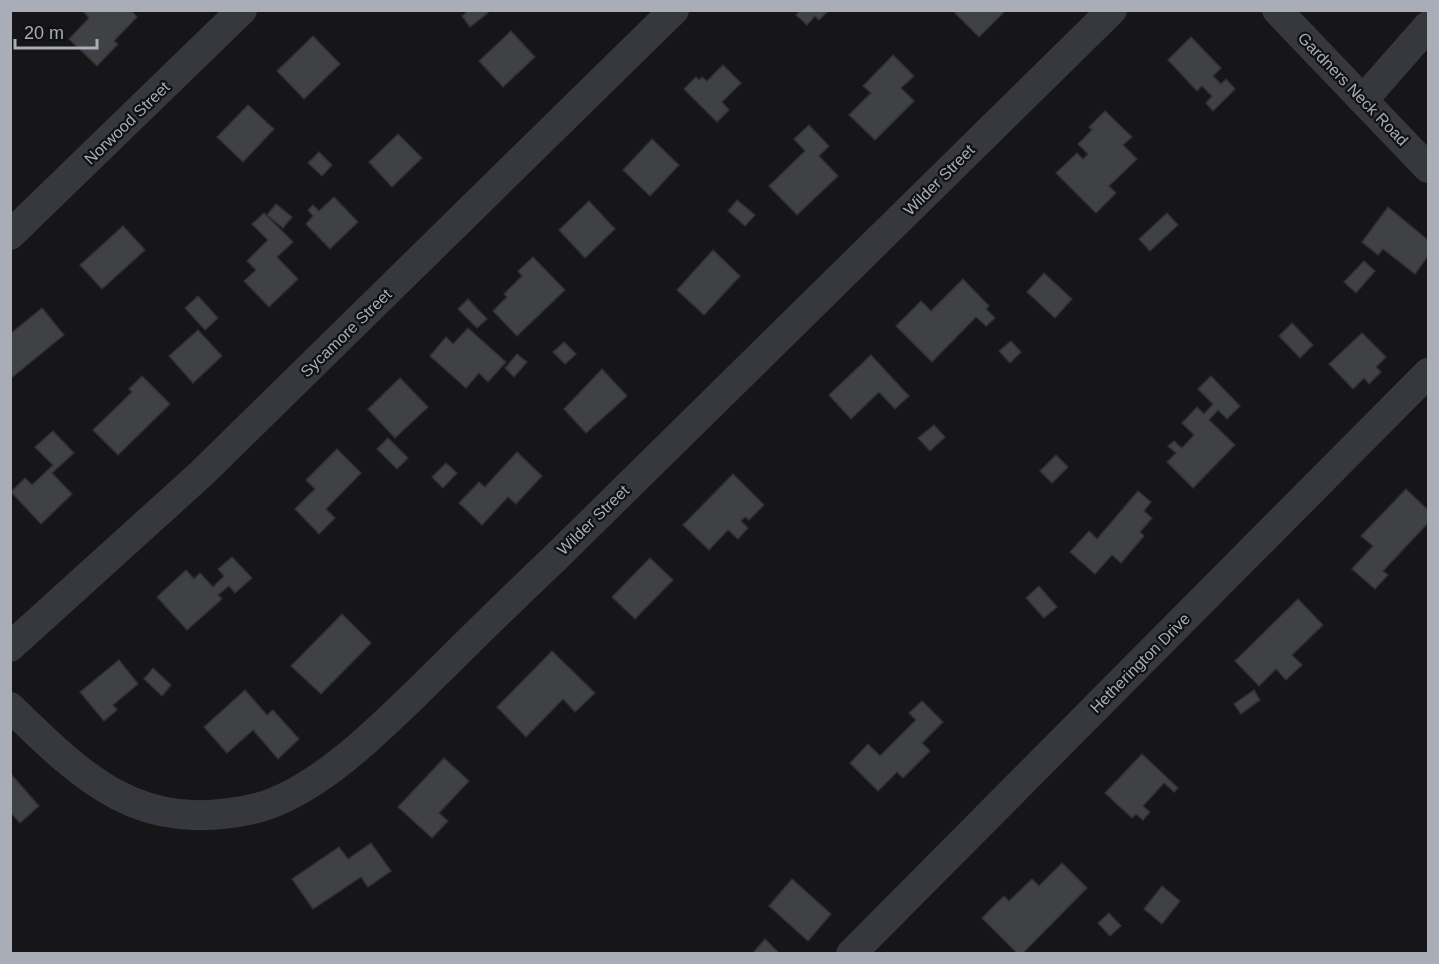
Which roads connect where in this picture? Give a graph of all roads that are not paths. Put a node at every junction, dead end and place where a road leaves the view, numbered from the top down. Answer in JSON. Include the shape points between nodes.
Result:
{"nodes":[{"id":1,"x":242,"y":10,"type":"edge"},
{"id":2,"x":674,"y":10,"type":"edge"},
{"id":3,"x":1112,"y":10,"type":"edge"},
{"id":4,"x":1277,"y":10,"type":"edge"},
{"id":5,"x":1428,"y":26,"type":"edge"},
{"id":6,"x":1363,"y":100,"type":"junction"},
{"id":7,"x":1428,"y":168,"type":"edge"},
{"id":8,"x":10,"y":235,"type":"edge"},
{"id":9,"x":1428,"y":373,"type":"edge"},
{"id":10,"x":10,"y":647,"type":"edge"},
{"id":11,"x":10,"y":707,"type":"edge"},
{"id":12,"x":851,"y":954,"type":"edge"}],
"edges":[{"from":1,"to":8,"type":"street","name":"Norwood Street"},
{"from":2,"to":10,"type":"street","name":"Sycamore Street","via":[[202,472]]},
{"from":3,"to":11,"type":"street","name":"Wilder Street","via":[[621,494],[339,764],[291,794],[256,808],[215,815],[166,813],[117,795],[84,776]]},
{"from":4,"to":6,"type":"street","name":"Gardners Neck Road"},
{"from":5,"to":6,"type":"street"},
{"from":6,"to":7,"type":"street","name":"Gardners Neck Road"},
{"from":9,"to":12,"type":"street","name":"Hetherington Drive"}]}
